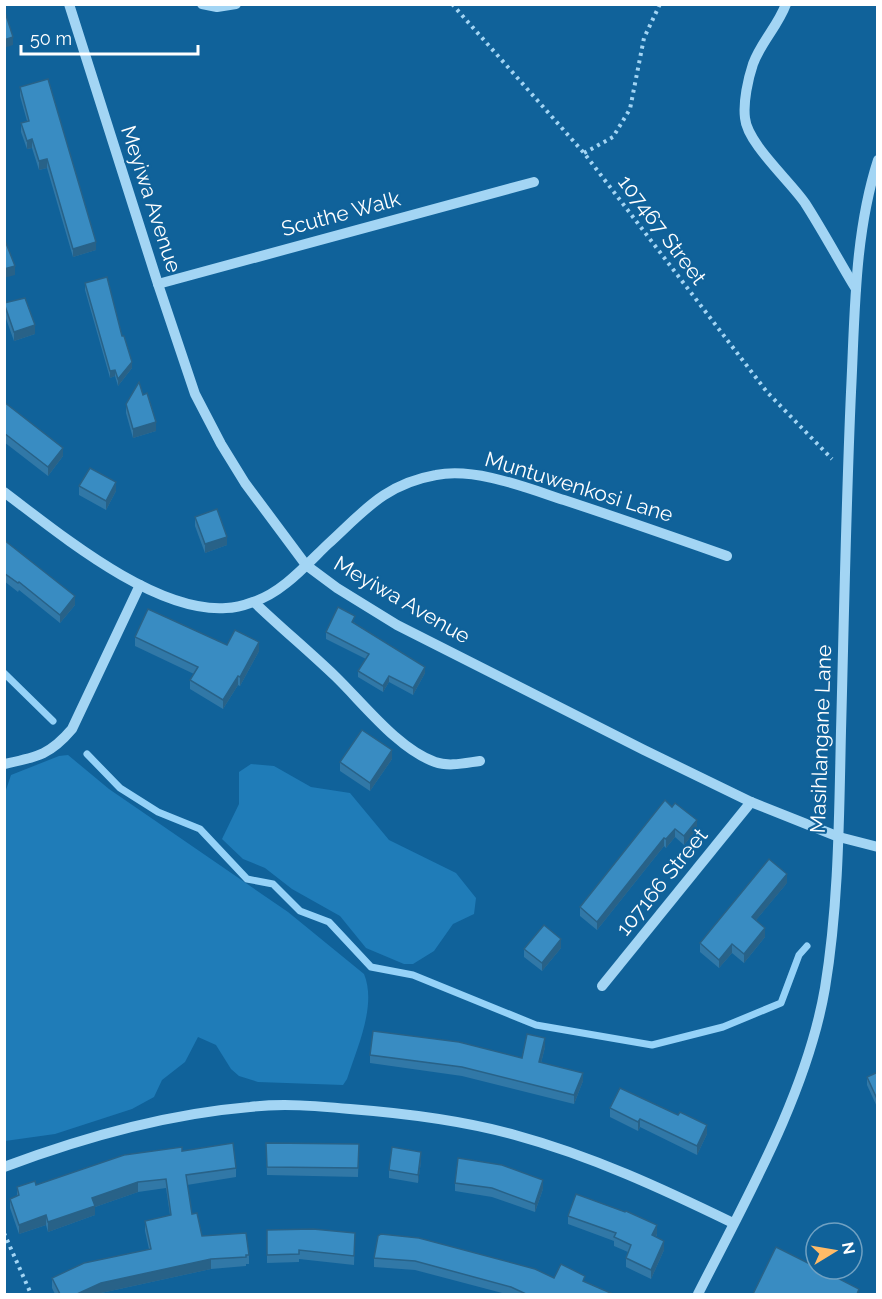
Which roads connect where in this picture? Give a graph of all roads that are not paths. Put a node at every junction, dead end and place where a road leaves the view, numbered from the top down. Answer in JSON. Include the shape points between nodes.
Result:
{"nodes":[{"id":1,"x":69,"y":4,"type":"edge"},
{"id":2,"x":202,"y":4,"type":"edge"},
{"id":3,"x":236,"y":4,"type":"edge"},
{"id":4,"x":786,"y":4,"type":"edge"},
{"id":5,"x":878,"y":160,"type":"edge"},
{"id":6,"x":534,"y":183,"type":"dead end"},
{"id":7,"x":158,"y":284,"type":"junction"},
{"id":8,"x":856,"y":289,"type":"junction"},
{"id":9,"x":4,"y":492,"type":"edge"},
{"id":10,"x":727,"y":556,"type":"dead end"},
{"id":11,"x":306,"y":565,"type":"junction"},
{"id":12,"x":140,"y":585,"type":"junction"},
{"id":13,"x":254,"y":602,"type":"junction"},
{"id":14,"x":480,"y":761,"type":"dead end"},
{"id":15,"x":4,"y":764,"type":"edge"},
{"id":16,"x":751,"y":802,"type":"junction"},
{"id":17,"x":839,"y":837,"type":"junction"},
{"id":18,"x":878,"y":847,"type":"edge"},
{"id":19,"x":602,"y":986,"type":"dead end"},
{"id":20,"x":4,"y":1167,"type":"edge"},
{"id":21,"x":734,"y":1223,"type":"junction"},
{"id":22,"x":698,"y":1294,"type":"edge"}],
"edges":[{"from":1,"to":7,"type":"street","name":"Meyiwa Avenue"},
{"from":2,"to":3,"type":"street"},
{"from":4,"to":8,"type":"street","via":[[753,64],[744,119],[757,145],[804,202]]},
{"from":5,"to":8,"type":"street","name":"Masihlangane Lane","via":[[865,218]]},
{"from":6,"to":7,"type":"street","name":"Scuthe Walk"},
{"from":7,"to":11,"type":"street","name":"Meyiwa Avenue","via":[[195,394],[221,444]]},
{"from":8,"to":17,"type":"street","name":"Masihlangane Lane"},
{"from":9,"to":12,"type":"street","name":"Muntuwenkosi Lane"},
{"from":10,"to":11,"type":"street","name":"Muntuwenkosi Lane","via":[[511,483],[467,474],[439,474],[408,481],[379,497]]},
{"from":11,"to":13,"type":"street","name":"Muntuwenkosi Lane","via":[[275,591]]},
{"from":11,"to":16,"type":"street","name":"Meyiwa Avenue","via":[[397,625]]},
{"from":12,"to":13,"type":"street","name":"Muntuwenkosi Lane","via":[[201,607],[227,608]]},
{"from":12,"to":15,"type":"street","via":[[72,729],[57,746],[41,755]]},
{"from":13,"to":14,"type":"street","via":[[402,744],[436,762],[453,765]]},
{"from":16,"to":17,"type":"street","name":"Meyiwa Avenue"},
{"from":16,"to":19,"type":"street","name":"107166 Street"},
{"from":17,"to":18,"type":"street","name":"Meyiwa Avenue"},
{"from":17,"to":21,"type":"street","name":"Masihlangane Lane","via":[[825,990],[813,1041],[789,1107]]},
{"from":20,"to":21,"type":"street","via":[[118,1130],[196,1113],[253,1106],[316,1106],[376,1111],[514,1134],[650,1183]]},
{"from":21,"to":22,"type":"street","name":"Masihlangane Lane"}]}
